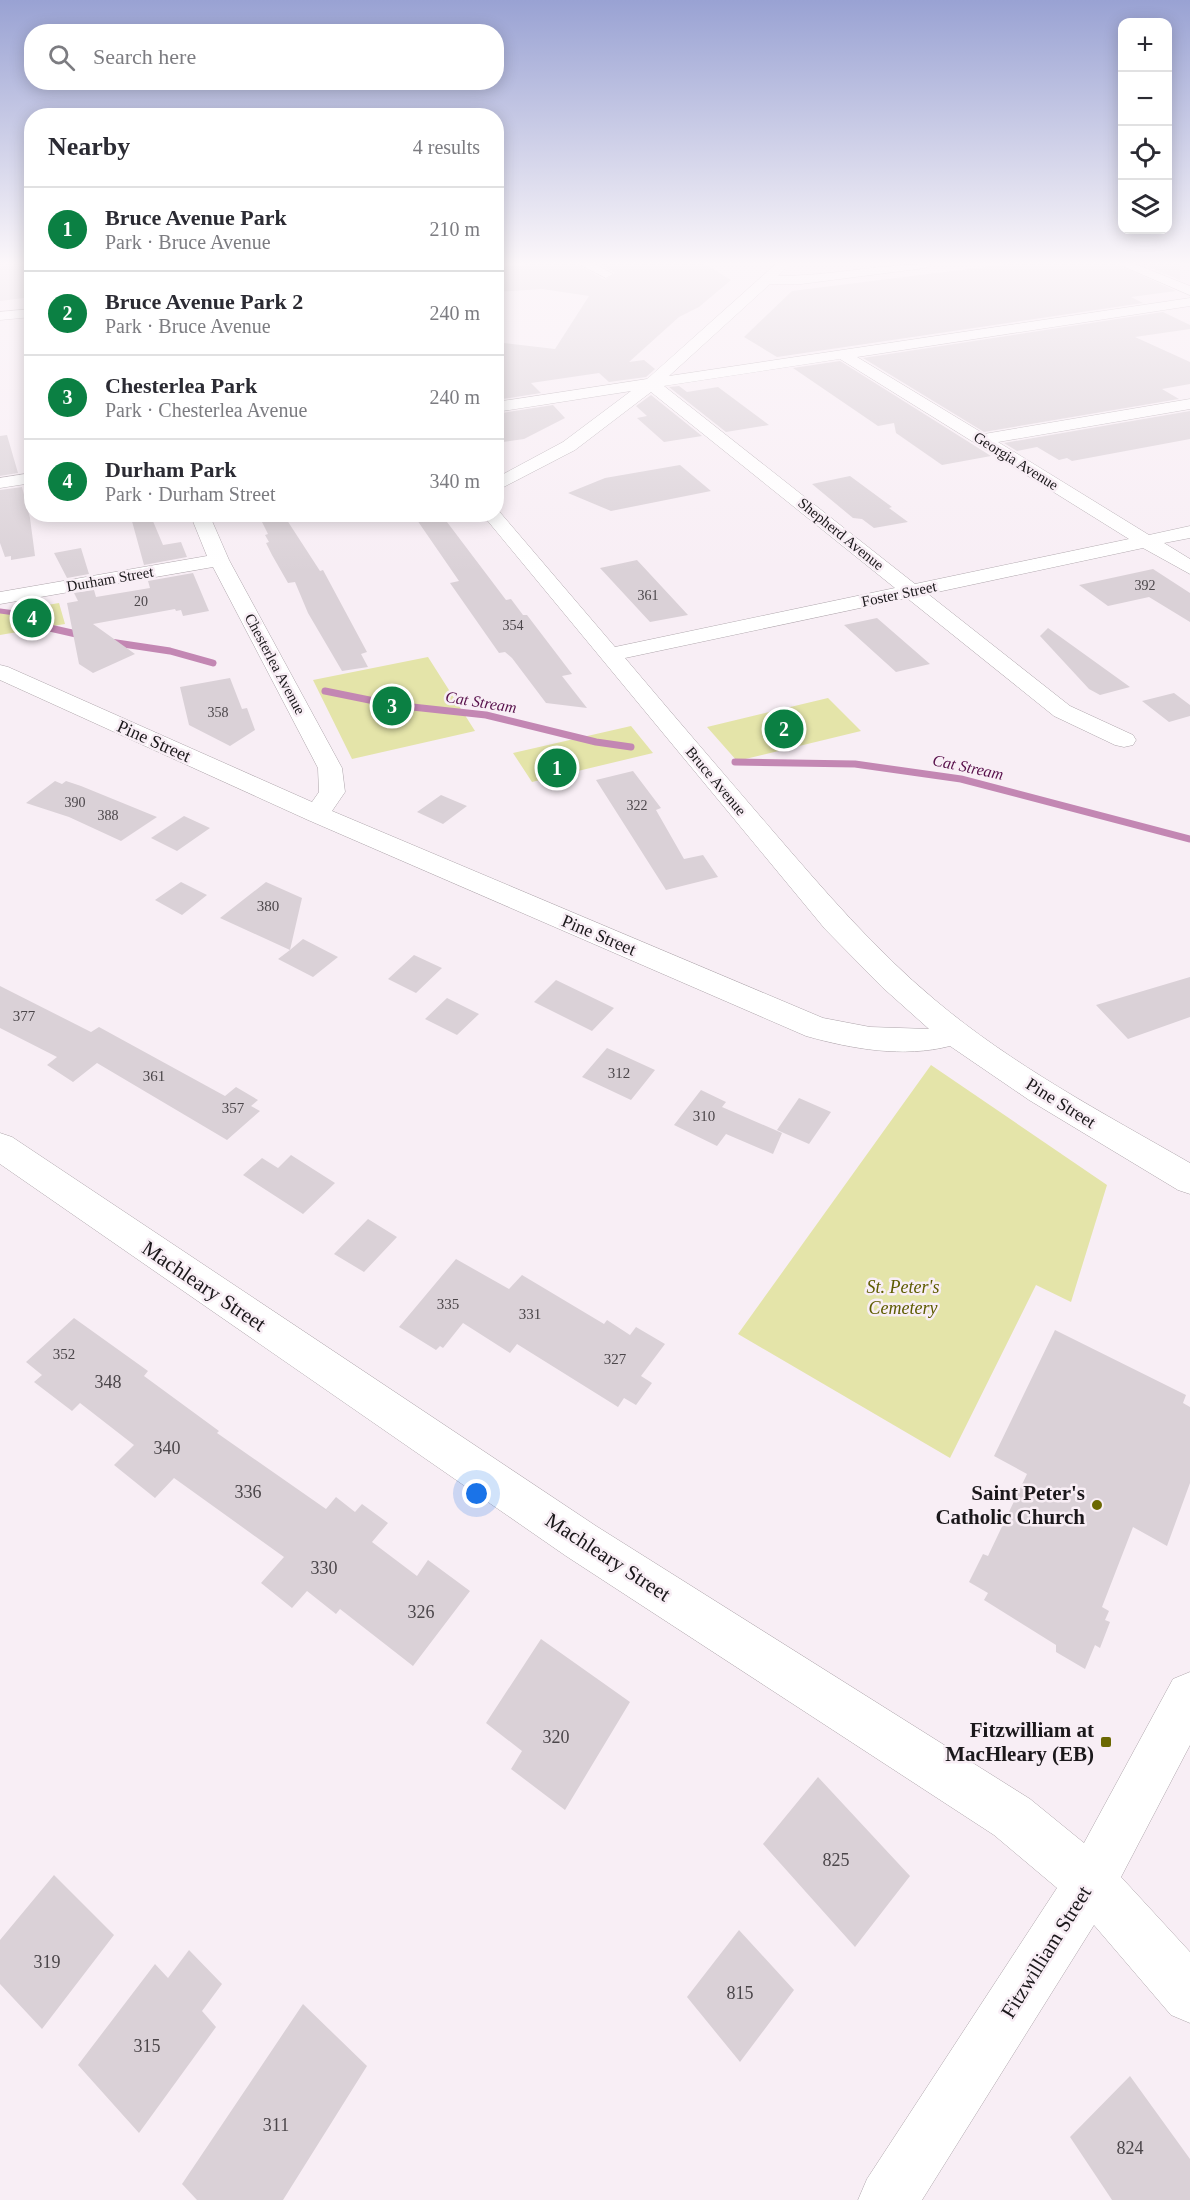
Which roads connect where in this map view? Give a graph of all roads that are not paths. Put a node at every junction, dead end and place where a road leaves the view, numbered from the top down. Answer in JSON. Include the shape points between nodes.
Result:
{"nodes":[{"id":1,"x":667,"y":367,"type":"edge"},
{"id":2,"x":675,"y":367,"type":"edge"},
{"id":3,"x":764,"y":367,"type":"edge"},
{"id":4,"x":862,"y":367,"type":"edge"},
{"id":5,"x":719,"y":374,"type":"junction"},
{"id":6,"x":651,"y":384,"type":"junction"},
{"id":7,"x":1190,"y":404,"type":"edge"},
{"id":8,"x":504,"y":406,"type":"edge"},
{"id":9,"x":981,"y":440,"type":"junction"},
{"id":10,"x":24,"y":479,"type":"edge"},
{"id":11,"x":504,"y":482,"type":"edge"},
{"id":12,"x":0,"y":483,"type":"edge"},
{"id":13,"x":202,"y":522,"type":"edge"},
{"id":14,"x":497,"y":522,"type":"edge"},
{"id":15,"x":1190,"y":532,"type":"edge"},
{"id":16,"x":1146,"y":542,"type":"junction"},
{"id":17,"x":219,"y":560,"type":"junction"},
{"id":18,"x":1190,"y":568,"type":"edge"},
{"id":19,"x":912,"y":591,"type":"junction"},
{"id":20,"x":0,"y":598,"type":"edge"},
{"id":21,"x":609,"y":655,"type":"junction"},
{"id":22,"x":0,"y":672,"type":"edge"},
{"id":23,"x":1124,"y":740,"type":"dead end"},
{"id":24,"x":317,"y":814,"type":"junction"},
{"id":25,"x":956,"y":1033,"type":"junction"},
{"id":26,"x":0,"y":1146,"type":"edge"},
{"id":27,"x":1190,"y":1180,"type":"edge"},
{"id":28,"x":1190,"y":1696,"type":"edge"},
{"id":29,"x":1089,"y":1885,"type":"junction"},
{"id":30,"x":1190,"y":1995,"type":"edge"},
{"id":31,"x":888,"y":2200,"type":"edge"}],
"edges":[{"from":1,"to":6,"type":"street"},
{"from":2,"to":5,"type":"street"},
{"from":3,"to":5,"type":"street"},
{"from":4,"to":9,"type":"street","name":"Georgia Avenue"},
{"from":5,"to":6,"type":"street"},
{"from":6,"to":8,"type":"street"},
{"from":6,"to":11,"type":"street","via":[[569,446]]},
{"from":6,"to":19,"type":"street","name":"Shepherd Avenue"},
{"from":7,"to":9,"type":"street"},
{"from":9,"to":16,"type":"street","name":"Georgia Avenue"},
{"from":10,"to":12,"type":"street"},
{"from":13,"to":17,"type":"street","name":"Chesterlea Avenue"},
{"from":14,"to":21,"type":"street","name":"Bruce Avenue"},
{"from":15,"to":16,"type":"street","name":"Foster Street"},
{"from":16,"to":18,"type":"street","name":"Georgia Avenue"},
{"from":16,"to":19,"type":"street","name":"Foster Street"},
{"from":17,"to":20,"type":"street","name":"Durham Street"},
{"from":17,"to":24,"type":"street","name":"Chesterlea Avenue","via":[[330,768],[332,792]]},
{"from":19,"to":21,"type":"street","name":"Foster Street"},
{"from":19,"to":23,"type":"street","name":"Shepherd Avenue","via":[[1062,711]]},
{"from":21,"to":25,"type":"street","name":"Bruce Avenue","via":[[835,922],[888,977]]},
{"from":22,"to":24,"type":"street","name":"Pine Street"},
{"from":24,"to":25,"type":"street","name":"Pine Street","via":[[817,1028],[870,1038],[925,1041]]},
{"from":25,"to":27,"type":"street","name":"Pine Street","via":[[1073,1113]]},
{"from":26,"to":29,"type":"street","name":"Machleary Street","via":[[581,1541],[1012,1817]]},
{"from":28,"to":29,"type":"street","name":"Fitzwilliam Street"},
{"from":29,"to":30,"type":"street","name":"Machleary Street","via":[[1144,1938]]},
{"from":29,"to":31,"type":"street","name":"Fitzwilliam Street"}]}
